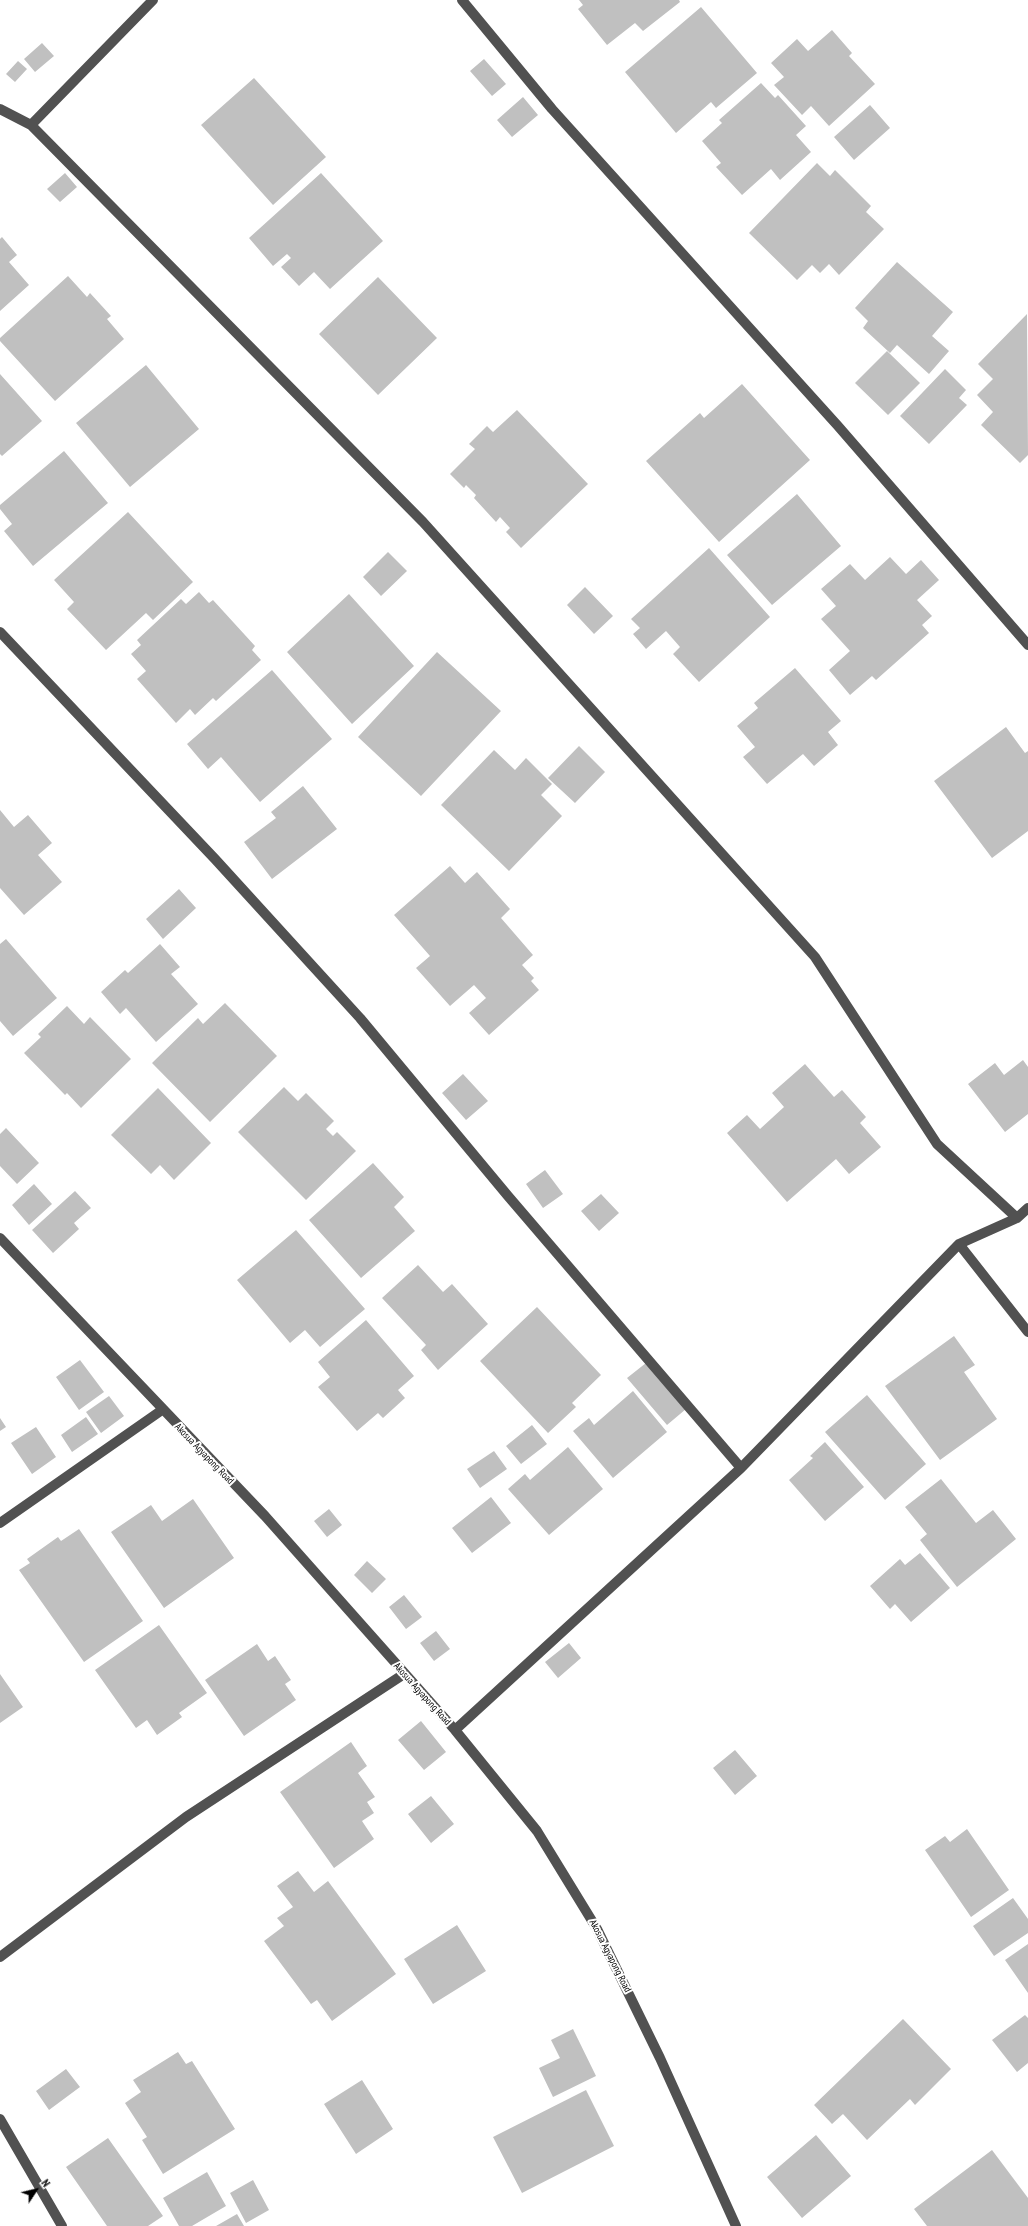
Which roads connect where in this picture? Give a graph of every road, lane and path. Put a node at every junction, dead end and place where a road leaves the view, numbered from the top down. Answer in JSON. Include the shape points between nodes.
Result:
{"nodes":[{"id":1,"x":153,"y":0,"type":"edge"},
{"id":2,"x":462,"y":0,"type":"edge"},
{"id":3,"x":0,"y":109,"type":"edge"},
{"id":4,"x":31,"y":125,"type":"junction"},
{"id":5,"x":0,"y":632,"type":"edge"},
{"id":6,"x":1028,"y":645,"type":"edge"},
{"id":7,"x":1028,"y":1208,"type":"edge"},
{"id":8,"x":1017,"y":1218,"type":"junction"},
{"id":9,"x":0,"y":1238,"type":"edge"},
{"id":10,"x":958,"y":1244,"type":"junction"},
{"id":11,"x":1028,"y":1332,"type":"edge"},
{"id":12,"x":162,"y":1410,"type":"junction"},
{"id":13,"x":741,"y":1468,"type":"junction"},
{"id":14,"x":0,"y":1523,"type":"edge"},
{"id":15,"x":404,"y":1674,"type":"junction"},
{"id":16,"x":454,"y":1730,"type":"junction"},
{"id":17,"x":0,"y":1957,"type":"edge"},
{"id":18,"x":0,"y":2119,"type":"edge"},
{"id":19,"x":62,"y":2226,"type":"edge"},
{"id":20,"x":736,"y":2226,"type":"edge"}],
"edges":[{"from":1,"to":4,"type":"street"},
{"from":2,"to":6,"type":"street","via":[[552,109],[838,426]]},
{"from":3,"to":4,"type":"street"},
{"from":4,"to":8,"type":"street","via":[[417,517],[815,957],[937,1144]]},
{"from":5,"to":13,"type":"street","via":[[210,853],[360,1018],[508,1196]]},
{"from":7,"to":8,"type":"street"},
{"from":8,"to":10,"type":"street"},
{"from":9,"to":12,"type":"street","name":"Akosua Agyapong Road"},
{"from":10,"to":11,"type":"street"},
{"from":10,"to":13,"type":"street"},
{"from":12,"to":14,"type":"street"},
{"from":12,"to":15,"type":"street","name":"Akosua Agyapong Road","via":[[265,1516]]},
{"from":13,"to":16,"type":"street"},
{"from":15,"to":16,"type":"street","name":"Akosua Agyapong Road"},
{"from":15,"to":17,"type":"street","via":[[186,1817]]},
{"from":16,"to":20,"type":"street","name":"Akosua Agyapong Road","via":[[537,1831],[597,1929],[660,2058]]},
{"from":18,"to":19,"type":"street"}]}
